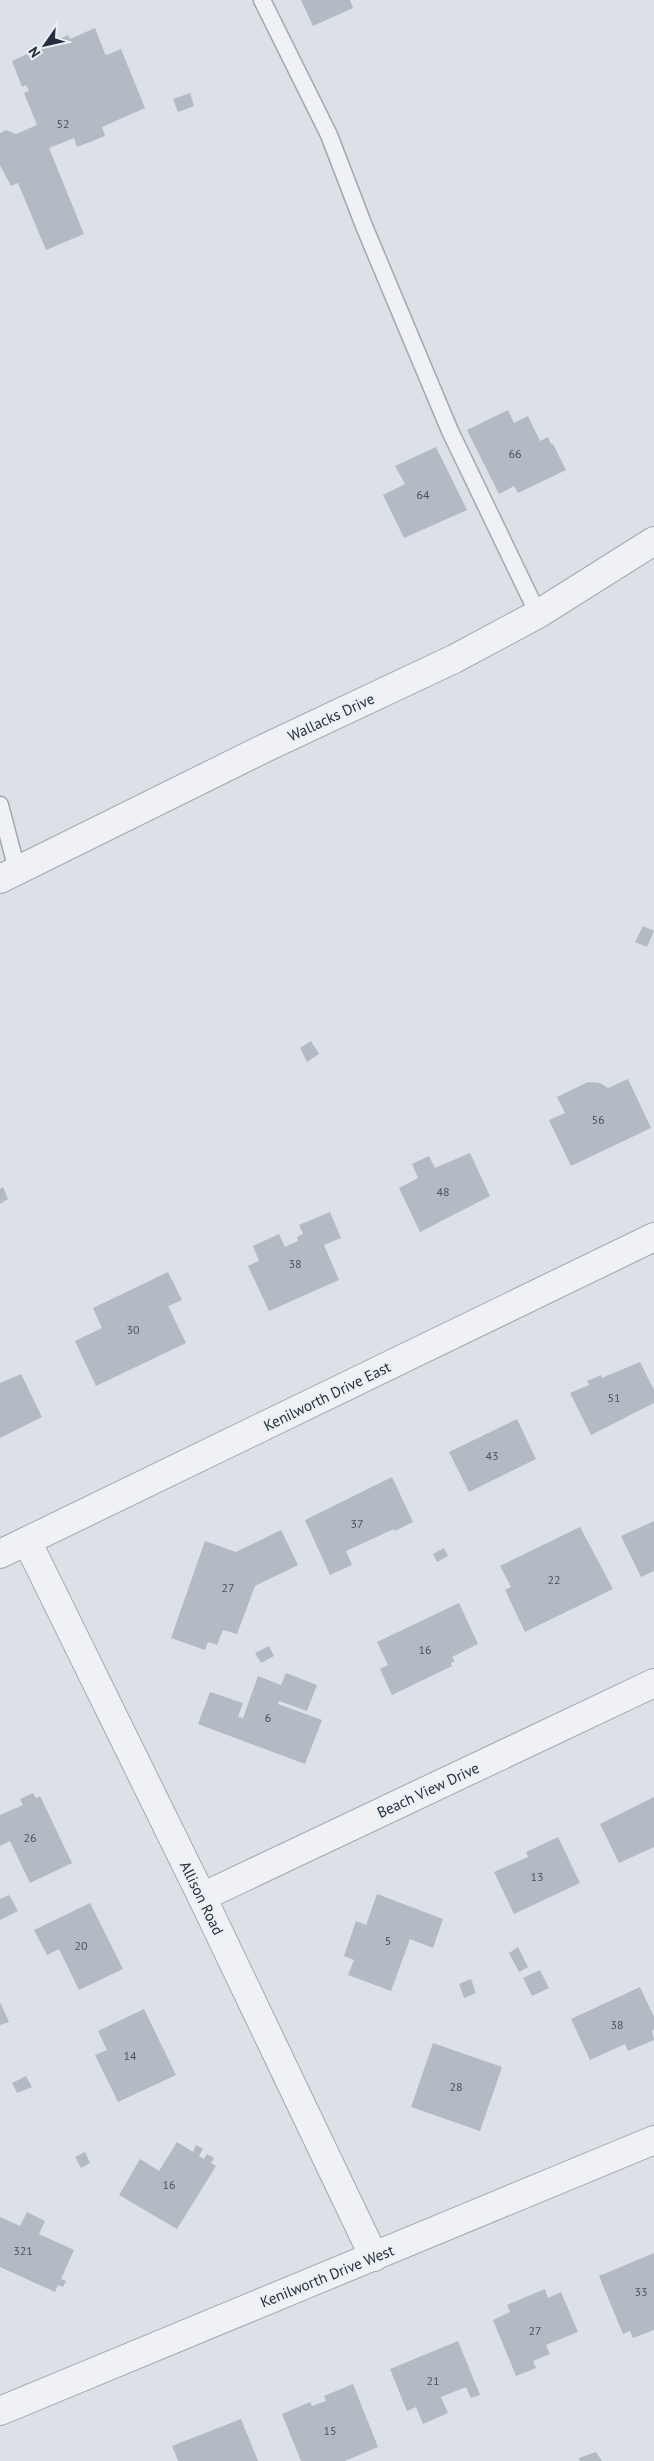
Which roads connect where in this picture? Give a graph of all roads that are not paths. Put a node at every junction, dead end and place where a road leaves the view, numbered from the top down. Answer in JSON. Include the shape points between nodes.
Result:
{"nodes":[{"id":1,"x":262,"y":0,"type":"edge"},
{"id":2,"x":654,"y":541,"type":"edge"},
{"id":3,"x":538,"y":614,"type":"junction"},
{"id":4,"x":0,"y":805,"type":"edge"},
{"id":5,"x":8,"y":874,"type":"edge"},
{"id":6,"x":654,"y":1237,"type":"edge"},
{"id":7,"x":27,"y":1541,"type":"junction"},
{"id":8,"x":0,"y":1554,"type":"edge"},
{"id":9,"x":654,"y":1682,"type":"edge"},
{"id":10,"x":202,"y":1897,"type":"junction"},
{"id":11,"x":654,"y":2140,"type":"edge"},
{"id":12,"x":374,"y":2257,"type":"junction"},
{"id":13,"x":0,"y":2411,"type":"edge"}],
"edges":[{"from":1,"to":3,"type":"lane","via":[[329,135],[450,431]]},
{"from":2,"to":3,"type":"street","name":"Wallacks Drive"},
{"from":3,"to":5,"type":"street","name":"Wallacks Drive","via":[[454,659]]},
{"from":4,"to":5,"type":"lane"},
{"from":6,"to":7,"type":"street","name":"Kenilworth Drive East"},
{"from":7,"to":8,"type":"street","name":"Kenilworth Drive East"},
{"from":7,"to":10,"type":"street","name":"Allison Road"},
{"from":9,"to":10,"type":"street","name":"Beach View Drive"},
{"from":10,"to":12,"type":"street","name":"Allison Road"},
{"from":11,"to":12,"type":"street","name":"Kenilworth Drive West"},
{"from":12,"to":13,"type":"street","name":"Kenilworth Drive West"}]}
